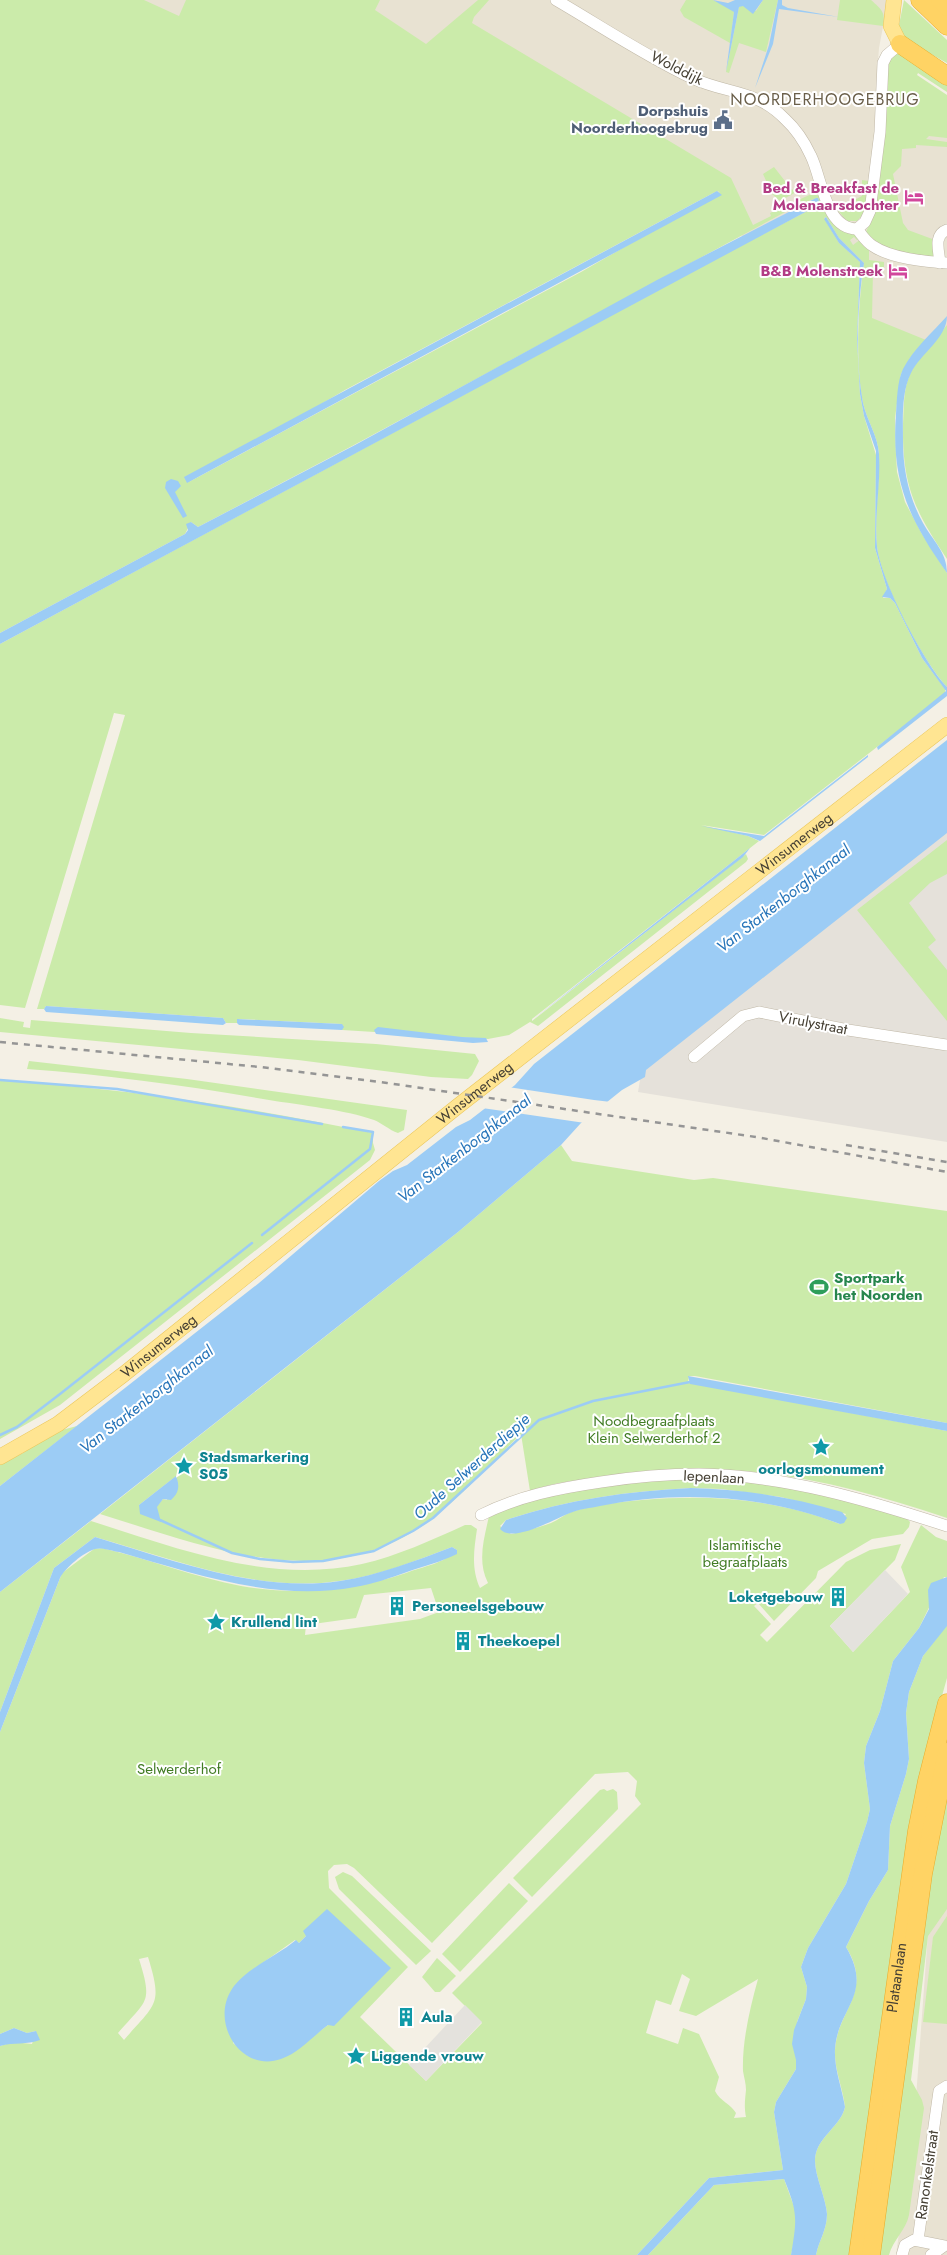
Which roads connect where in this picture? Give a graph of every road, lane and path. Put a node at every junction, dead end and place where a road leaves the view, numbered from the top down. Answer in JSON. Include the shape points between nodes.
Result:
{"nodes":[{"id":1,"x":556,"y":0,"type":"edge"},
{"id":2,"x":894,"y":0,"type":"edge"},
{"id":3,"x":920,"y":0,"type":"edge"},
{"id":4,"x":940,"y":0,"type":"edge"},
{"id":5,"x":947,"y":7,"type":"edge"},
{"id":6,"x":947,"y":26,"type":"edge"},
{"id":7,"x":900,"y":44,"type":"junction"},
{"id":8,"x":947,"y":76,"type":"edge"},
{"id":9,"x":857,"y":228,"type":"junction"},
{"id":10,"x":947,"y":230,"type":"edge"},
{"id":11,"x":943,"y":262,"type":"edge"},
{"id":12,"x":947,"y":725,"type":"edge"},
{"id":13,"x":947,"y":1045,"type":"edge"},
{"id":14,"x":694,"y":1057,"type":"dead end"},
{"id":15,"x":0,"y":1457,"type":"edge"},
{"id":16,"x":481,"y":1515,"type":"dead end"},
{"id":17,"x":947,"y":1526,"type":"edge"},
{"id":18,"x":947,"y":1703,"type":"edge"},
{"id":19,"x":947,"y":1752,"type":"edge"},
{"id":20,"x":947,"y":2086,"type":"edge"},
{"id":21,"x":918,"y":2240,"type":"junction"},
{"id":22,"x":945,"y":2246,"type":"edge"},
{"id":23,"x":858,"y":2255,"type":"edge"},
{"id":24,"x":871,"y":2255,"type":"edge"},
{"id":25,"x":902,"y":2255,"type":"edge"},
{"id":26,"x":931,"y":2255,"type":"edge"}],
"edges":[{"from":1,"to":9,"type":"street","name":"Wolddijk","via":[[692,78],[743,92],[777,112],[796,132],[812,157],[835,218],[844,226]]},
{"from":2,"to":7,"type":"main road","via":[[891,26]]},
{"from":3,"to":6,"type":"highway"},
{"from":4,"to":5,"type":"highway"},
{"from":7,"to":8,"type":"highway"},
{"from":7,"to":9,"type":"street","via":[[883,63],[880,132],[870,211],[865,222]]},
{"from":9,"to":11,"type":"street","via":[[876,248],[917,260]]},
{"from":10,"to":11,"type":"street","via":[[938,239]]},
{"from":12,"to":15,"type":"main road","name":"Winsumerweg","via":[[458,1106],[109,1385],[58,1424]]},
{"from":13,"to":14,"type":"street","name":"Virulystraat","via":[[759,1012],[742,1016]]},
{"from":16,"to":17,"type":"street","name":"Iepenlaan","via":[[541,1493],[586,1484],[699,1474],[766,1480],[814,1489]]},
{"from":18,"to":23,"type":"highway","name":"Plataanlaan","via":[[918,1831]]},
{"from":19,"to":24,"type":"highway","name":"Plataanlaan","via":[[923,1874]]},
{"from":20,"to":21,"type":"street","name":"Ranonkelstraat","via":[[942,2087],[939,2093]]},
{"from":21,"to":22,"type":"street"},
{"from":21,"to":25,"type":"street","via":[[908,2243]]},
{"from":22,"to":26,"type":"street"}]}
